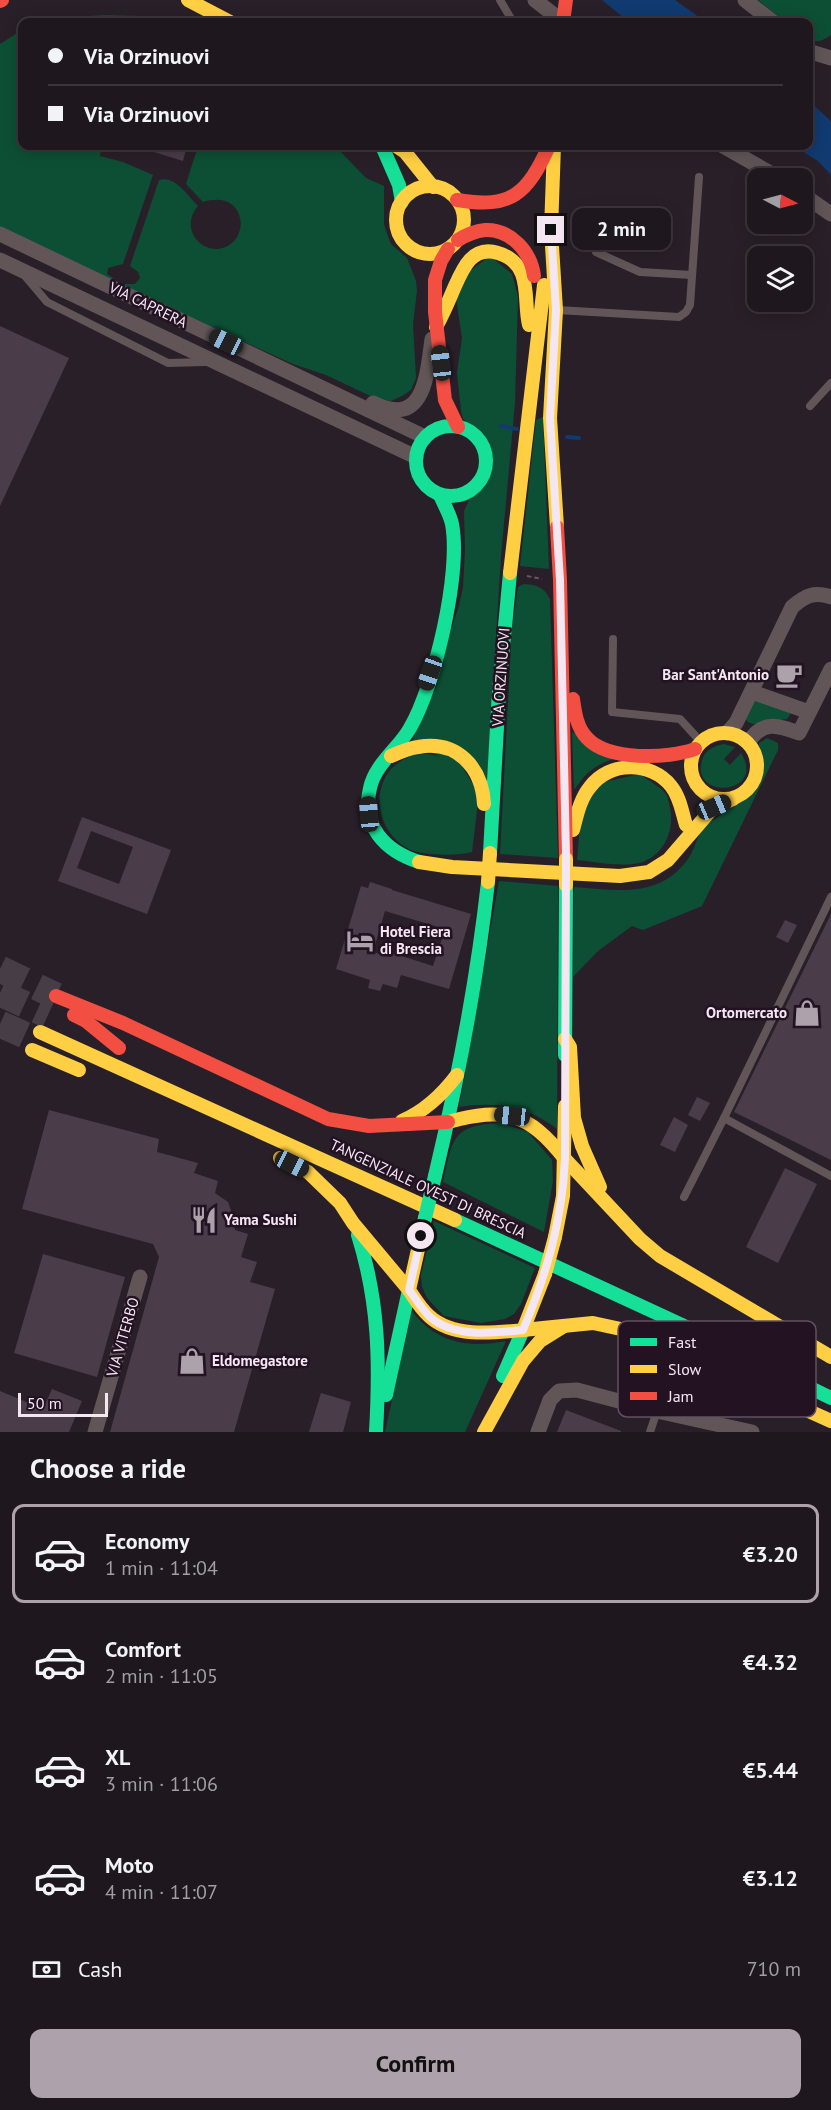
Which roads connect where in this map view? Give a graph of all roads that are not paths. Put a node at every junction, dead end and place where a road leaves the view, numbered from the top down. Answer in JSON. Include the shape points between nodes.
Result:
{"nodes":[{"id":1,"x":188,"y":0,"type":"edge"},
{"id":2,"x":208,"y":0,"type":"edge"},
{"id":3,"x":500,"y":0,"type":"edge"},
{"id":4,"x":535,"y":0,"type":"edge"},
{"id":5,"x":566,"y":0,"type":"edge"},
{"id":6,"x":745,"y":0,"type":"edge"},
{"id":7,"x":232,"y":16,"type":"edge"},
{"id":8,"x":511,"y":18,"type":"edge"},
{"id":9,"x":558,"y":18,"type":"edge"},
{"id":10,"x":564,"y":18,"type":"edge"},
{"id":11,"x":768,"y":18,"type":"edge"},
{"id":12,"x":813,"y":53,"type":"edge"},
{"id":13,"x":831,"y":58,"type":"edge"},
{"id":14,"x":384,"y":150,"type":"edge"},
{"id":15,"x":402,"y":150,"type":"edge"},
{"id":16,"x":547,"y":150,"type":"edge"},
{"id":17,"x":554,"y":150,"type":"edge"},
{"id":18,"x":730,"y":150,"type":"edge"},
{"id":19,"x":762,"y":168,"type":"edge"},
{"id":20,"x":699,"y":177,"type":"dead end"},
{"id":21,"x":433,"y":186,"type":"junction"},
{"id":22,"x":457,"y":200,"type":"junction"},
{"id":23,"x":402,"y":202,"type":"junction"},
{"id":24,"x":813,"y":202,"type":"edge"},
{"id":25,"x":831,"y":214,"type":"edge"},
{"id":26,"x":551,"y":230,"type":"junction"},
{"id":27,"x":0,"y":234,"type":"edge"},
{"id":28,"x":453,"y":245,"type":"junction"},
{"id":29,"x":417,"y":252,"type":"junction"},
{"id":30,"x":596,"y":252,"type":"dead end"},
{"id":31,"x":0,"y":260,"type":"edge"},
{"id":32,"x":692,"y":274,"type":"junction"},
{"id":33,"x":435,"y":280,"type":"junction"},
{"id":34,"x":556,"y":310,"type":"junction"},
{"id":35,"x":436,"y":320,"type":"junction"},
{"id":36,"x":536,"y":343,"type":"junction"},
{"id":37,"x":308,"y":382,"type":"junction"},
{"id":38,"x":831,"y":383,"type":"edge"},
{"id":39,"x":446,"y":400,"type":"junction"},
{"id":40,"x":810,"y":406,"type":"dead end"},
{"id":41,"x":458,"y":427,"type":"junction"},
{"id":42,"x":430,"y":433,"type":"junction"},
{"id":43,"x":416,"y":457,"type":"junction"},
{"id":44,"x":464,"y":494,"type":"junction"},
{"id":45,"x":440,"y":495,"type":"junction"},
{"id":46,"x":452,"y":523,"type":"junction"},
{"id":47,"x":831,"y":597,"type":"edge"},
{"id":48,"x":561,"y":636,"type":"junction"},
{"id":49,"x":613,"y":639,"type":"dead end"},
{"id":50,"x":831,"y":669,"type":"edge"},
{"id":51,"x":752,"y":692,"type":"junction"},
{"id":52,"x":809,"y":712,"type":"junction"},
{"id":53,"x":727,"y":733,"type":"junction"},
{"id":54,"x":747,"y":743,"type":"junction"},
{"id":55,"x":698,"y":745,"type":"junction"},
{"id":56,"x":391,"y":756,"type":"junction"},
{"id":57,"x":641,"y":768,"type":"junction"},
{"id":58,"x":691,"y":773,"type":"junction"},
{"id":59,"x":697,"y":787,"type":"junction"},
{"id":60,"x":733,"y":799,"type":"junction"},
{"id":61,"x":686,"y":825,"type":"junction"},
{"id":62,"x":683,"y":842,"type":"junction"},
{"id":63,"x":490,"y":853,"type":"junction"},
{"id":64,"x":566,"y":857,"type":"junction"},
{"id":65,"x":831,"y":897,"type":"edge"},
{"id":66,"x":58,"y":1020,"type":"tunnel mouth"},
{"id":67,"x":565,"y":1039,"type":"junction"},
{"id":68,"x":457,"y":1075,"type":"junction"},
{"id":69,"x":94,"y":1076,"type":"dead end"},
{"id":70,"x":724,"y":1118,"type":"junction"},
{"id":71,"x":447,"y":1122,"type":"junction"},
{"id":72,"x":390,"y":1126,"type":"junction"},
{"id":73,"x":266,"y":1152,"type":"dead end"},
{"id":74,"x":565,"y":1159,"type":"junction"},
{"id":75,"x":831,"y":1176,"type":"edge"},
{"id":76,"x":414,"y":1182,"type":"dead end"},
{"id":77,"x":446,"y":1197,"type":"dead end"},
{"id":78,"x":684,"y":1197,"type":"dead end"},
{"id":79,"x":618,"y":1216,"type":"junction"},
{"id":80,"x":353,"y":1222,"type":"junction"},
{"id":81,"x":549,"y":1240,"type":"junction"},
{"id":82,"x":565,"y":1252,"type":"dead end"},
{"id":83,"x":140,"y":1276,"type":"dead end"},
{"id":84,"x":409,"y":1290,"type":"junction"},
{"id":85,"x":673,"y":1321,"type":"edge"},
{"id":86,"x":769,"y":1321,"type":"edge"},
{"id":87,"x":565,"y":1325,"type":"junction"},
{"id":88,"x":618,"y":1328,"type":"edge"},
{"id":89,"x":523,"y":1330,"type":"junction"},
{"id":90,"x":816,"y":1348,"type":"edge"},
{"id":91,"x":831,"y":1357,"type":"edge"},
{"id":92,"x":816,"y":1391,"type":"edge"},
{"id":93,"x":831,"y":1398,"type":"edge"},
{"id":94,"x":618,"y":1401,"type":"edge"},
{"id":95,"x":816,"y":1414,"type":"edge"},
{"id":96,"x":655,"y":1417,"type":"edge"},
{"id":97,"x":681,"y":1417,"type":"edge"},
{"id":98,"x":831,"y":1421,"type":"edge"},
{"id":99,"x":95,"y":1432,"type":"edge"},
{"id":100,"x":377,"y":1432,"type":"edge"},
{"id":101,"x":479,"y":1432,"type":"edge"},
{"id":102,"x":484,"y":1432,"type":"edge"},
{"id":103,"x":538,"y":1432,"type":"edge"},
{"id":104,"x":650,"y":1432,"type":"edge"},
{"id":105,"x":752,"y":1432,"type":"edge"}],
"edges":[{"from":1,"to":7,"type":"main road"},
{"from":2,"to":7,"type":"main road"},
{"from":3,"to":8,"type":"lane"},
{"from":4,"to":9,"type":"street"},
{"from":5,"to":10,"type":"main road"},
{"from":6,"to":11,"type":"street"},
{"from":12,"to":13,"type":"street"},
{"from":14,"to":23,"type":"main road"},
{"from":15,"to":21,"type":"main road"},
{"from":16,"to":22,"type":"main road","via":[[531,182],[506,200],[490,204]]},
{"from":17,"to":26,"type":"main road","name":"VIA ORZINUOVI"},
{"from":18,"to":19,"type":"street"},
{"from":20,"to":32,"type":"lane"},
{"from":21,"to":22,"type":"main road"},
{"from":21,"to":23,"type":"main road","via":[[415,190]]},
{"from":22,"to":28,"type":"main road","via":[[464,220]]},
{"from":23,"to":29,"type":"main road","via":[[398,231]]},
{"from":24,"to":25,"type":"street"},
{"from":26,"to":34,"type":"main road","name":"VIA ORZINUOVI"},
{"from":26,"to":36,"type":"main road","name":"VIA ORZINUOVI"},
{"from":27,"to":37,"type":"street","name":"VIA CAPRERA"},
{"from":28,"to":29,"type":"main road","via":[[438,254]]},
{"from":28,"to":33,"type":"main road","via":[[441,261]]},
{"from":28,"to":36,"type":"main road","via":[[488,230],[502,233],[523,249],[534,272],[532,319]]},
{"from":29,"to":33,"type":"main road"},
{"from":30,"to":32,"type":"lane","via":[[640,272]]},
{"from":31,"to":43,"type":"street","name":"VIA CAPRERA"},
{"from":32,"to":34,"type":"lane","via":[[690,305],[679,316]]},
{"from":33,"to":35,"type":"main road"},
{"from":34,"to":48,"type":"main road","name":"VIA ORZINUOVI","via":[[550,418]]},
{"from":35,"to":36,"type":"main road","via":[[465,264],[479,253],[497,252],[506,255],[520,271],[527,317]]},
{"from":35,"to":37,"type":"street","via":[[424,387],[411,405],[386,409],[335,384]]},
{"from":35,"to":39,"type":"main road"},
{"from":36,"to":63,"type":"main road","name":"VIA ORZINUOVI","via":[[499,691]]},
{"from":37,"to":42,"type":"street","name":"VIA CAPRERA"},
{"from":38,"to":40,"type":"lane"},
{"from":39,"to":41,"type":"main road"},
{"from":39,"to":42,"type":"main road"},
{"from":41,"to":42,"type":"main road","via":[[443,427]]},
{"from":41,"to":44,"type":"main road","via":[[475,436],[485,454],[484,473]]},
{"from":42,"to":43,"type":"main road"},
{"from":43,"to":45,"type":"main road","via":[[423,483]]},
{"from":44,"to":45,"type":"main road"},
{"from":44,"to":46,"type":"main road"},
{"from":45,"to":46,"type":"main road"},
{"from":46,"to":56,"type":"main road","via":[[452,575],[443,627],[414,720]]},
{"from":47,"to":51,"type":"street","via":[[816,593],[792,607]]},
{"from":48,"to":55,"type":"main road","via":[[570,662],[574,714],[587,739],[614,754],[678,756]]},
{"from":48,"to":64,"type":"main road","name":"VIA ORZINUOVI"},
{"from":49,"to":55,"type":"lane","via":[[612,712],[680,719]]},
{"from":50,"to":52,"type":"street"},
{"from":51,"to":52,"type":"street"},
{"from":51,"to":53,"type":"street"},
{"from":52,"to":54,"type":"street","via":[[799,733],[783,727],[766,727],[755,731]]},
{"from":53,"to":54,"type":"main road"},
{"from":53,"to":55,"type":"main road","via":[[712,735]]},
{"from":54,"to":60,"type":"main road","via":[[756,757],[756,776],[749,789]]},
{"from":55,"to":58,"type":"main road","via":[[690,762]]},
{"from":56,"to":62,"type":"main road","via":[[373,777],[369,814],[373,827],[390,850],[416,862],[623,876],[664,864]]},
{"from":56,"to":63,"type":"main road","via":[[411,748],[437,746],[468,761],[481,781],[482,825]]},
{"from":57,"to":58,"type":"main road","via":[[665,766]]},
{"from":57,"to":61,"type":"main road","via":[[670,786]]},
{"from":57,"to":64,"type":"main road","via":[[611,770],[592,784],[579,807]]},
{"from":58,"to":59,"type":"main road"},
{"from":59,"to":60,"type":"main road","via":[[712,798]]},
{"from":59,"to":61,"type":"main road"},
{"from":60,"to":62,"type":"main road","via":[[714,807]]},
{"from":61,"to":62,"type":"main road"},
{"from":63,"to":68,"type":"main road","name":"VIA ORZINUOVI","bridge":true,"via":[[481,949]]},
{"from":64,"to":67,"type":"main road","name":"VIA ORZINUOVI","bridge":true},
{"from":65,"to":70,"type":"lane"},
{"from":66,"to":72,"type":"main road","via":[[125,1050],[55,1000],[123,1023],[328,1119]]},
{"from":67,"to":74,"type":"main road","name":"VIA ORZINUOVI"},
{"from":67,"to":79,"type":"main road","via":[[570,1047],[574,1118],[582,1146]]},
{"from":68,"to":71,"type":"main road","name":"VIA ORZINUOVI"},
{"from":68,"to":72,"type":"main road","via":[[435,1102]]},
{"from":69,"to":85,"type":"main road","name":"TANGENZIALE OVEST DI BRESCIA","via":[[36,1041],[114,1065]]},
{"from":70,"to":75,"type":"lane"},
{"from":70,"to":78,"type":"lane"},
{"from":71,"to":72,"type":"main road"},
{"from":71,"to":74,"type":"main road","via":[[483,1113],[512,1116],[538,1128]]},
{"from":71,"to":84,"type":"main road","name":"VIA ORZINUOVI","bridge":true},
{"from":73,"to":80,"type":"main road","via":[[308,1172],[340,1203]]},
{"from":74,"to":79,"type":"main road"},
{"from":74,"to":81,"type":"main road","name":"VIA ORZINUOVI","via":[[563,1196]]},
{"from":76,"to":77,"type":"main road","name":"TANGENZIALE OVEST DI BRESCIA"},
{"from":79,"to":86,"type":"main road","via":[[660,1256]]},
{"from":80,"to":84,"type":"main road"},
{"from":80,"to":100,"type":"main road","via":[[367,1260],[379,1329]]},
{"from":81,"to":82,"type":"main road","name":"TANGENZIALE OVEST DI BRESCIA"},
{"from":81,"to":89,"type":"main road","name":"VIA ORZINUOVI","bridge":true,"via":[[545,1274]]},
{"from":83,"to":99,"type":"street","name":"VIA VITERBO"},
{"from":84,"to":89,"type":"main road","via":[[432,1319],[445,1325],[469,1332]]},
{"from":84,"to":100,"type":"main road","name":"VIA ORZINUOVI"},
{"from":87,"to":88,"type":"main road","via":[[593,1323]]},
{"from":87,"to":89,"type":"main road"},
{"from":87,"to":102,"type":"main road","via":[[540,1341],[523,1360]]},
{"from":89,"to":101,"type":"main road","name":"VIA ORZINUOVI"},
{"from":90,"to":91,"type":"main road"},
{"from":92,"to":93,"type":"main road","name":"TANGENZIALE OVEST DI BRESCIA"},
{"from":94,"to":103,"type":"street","via":[[577,1390],[559,1392],[550,1400]]},
{"from":95,"to":98,"type":"main road"},
{"from":96,"to":104,"type":"lane"},
{"from":97,"to":105,"type":"street"}]}
